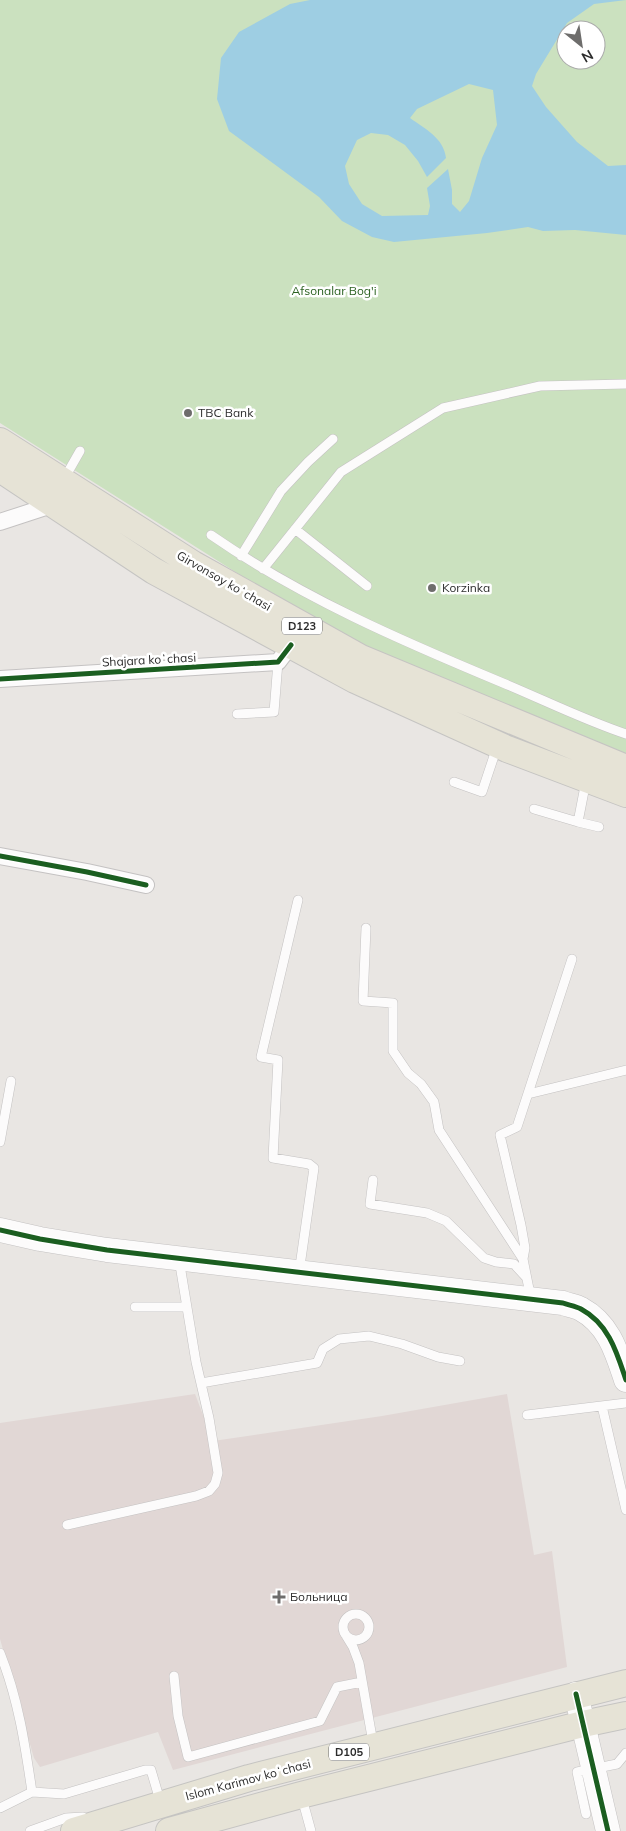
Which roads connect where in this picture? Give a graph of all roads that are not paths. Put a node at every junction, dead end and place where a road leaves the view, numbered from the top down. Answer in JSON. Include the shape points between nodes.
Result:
{"nodes":[{"id":1,"x":626,"y":384,"type":"edge"},
{"id":2,"x":333,"y":439,"type":"dead end"},
{"id":3,"x":0,"y":441,"type":"edge"},
{"id":4,"x":80,"y":451,"type":"dead end"},
{"id":5,"x":0,"y":469,"type":"edge"},
{"id":6,"x":59,"y":493,"type":"junction"},
{"id":7,"x":0,"y":522,"type":"edge"},
{"id":8,"x":295,"y":529,"type":"junction"},
{"id":9,"x":211,"y":536,"type":"dead end"},
{"id":10,"x":240,"y":556,"type":"junction"},
{"id":11,"x":263,"y":569,"type":"junction"},
{"id":12,"x":366,"y":586,"type":"dead end"},
{"id":13,"x":284,"y":653,"type":"junction"},
{"id":14,"x":0,"y":679,"type":"edge"},
{"id":15,"x":237,"y":714,"type":"dead end"},
{"id":16,"x":626,"y":734,"type":"edge"},
{"id":17,"x":498,"y":745,"type":"junction"},
{"id":18,"x":626,"y":768,"type":"edge"},
{"id":19,"x":587,"y":779,"type":"junction"},
{"id":20,"x":454,"y":782,"type":"dead end"},
{"id":21,"x":626,"y":794,"type":"edge"},
{"id":22,"x":534,"y":809,"type":"dead end"},
{"id":23,"x":578,"y":822,"type":"junction"},
{"id":24,"x":599,"y":827,"type":"dead end"},
{"id":25,"x":0,"y":856,"type":"edge"},
{"id":26,"x":146,"y":885,"type":"dead end"},
{"id":27,"x":298,"y":900,"type":"dead end"},
{"id":28,"x":366,"y":928,"type":"dead end"},
{"id":29,"x":572,"y":959,"type":"dead end"},
{"id":30,"x":626,"y":1070,"type":"edge"},
{"id":31,"x":11,"y":1081,"type":"dead end"},
{"id":32,"x":528,"y":1094,"type":"junction"},
{"id":33,"x":0,"y":1142,"type":"edge"},
{"id":34,"x":373,"y":1180,"type":"dead end"},
{"id":35,"x":0,"y":1230,"type":"edge"},
{"id":36,"x":179,"y":1259,"type":"junction"},
{"id":37,"x":523,"y":1259,"type":"junction"},
{"id":38,"x":298,"y":1273,"type":"junction"},
{"id":39,"x":527,"y":1278,"type":"junction"},
{"id":40,"x":539,"y":1301,"type":"junction"},
{"id":41,"x":135,"y":1307,"type":"dead end"},
{"id":42,"x":187,"y":1307,"type":"junction"},
{"id":43,"x":460,"y":1361,"type":"dead end"},
{"id":44,"x":624,"y":1370,"type":"edge"},
{"id":45,"x":201,"y":1383,"type":"junction"},
{"id":46,"x":626,"y":1403,"type":"edge"},
{"id":47,"x":602,"y":1406,"type":"junction"},
{"id":48,"x":527,"y":1415,"type":"dead end"},
{"id":49,"x":626,"y":1510,"type":"edge"},
{"id":50,"x":67,"y":1525,"type":"dead end"},
{"id":51,"x":344,"y":1634,"type":"junction"},
{"id":52,"x":366,"y":1635,"type":"junction"},
{"id":53,"x":0,"y":1653,"type":"edge"},
{"id":54,"x":359,"y":1663,"type":"junction"},
{"id":55,"x":4,"y":1674,"type":"edge"},
{"id":56,"x":174,"y":1676,"type":"dead end"},
{"id":57,"x":362,"y":1682,"type":"junction"},
{"id":58,"x":626,"y":1682,"type":"edge"},
{"id":59,"x":576,"y":1694,"type":"junction"},
{"id":60,"x":626,"y":1715,"type":"edge"},
{"id":61,"x":583,"y":1724,"type":"junction"},
{"id":62,"x":374,"y":1746,"type":"junction"},
{"id":63,"x":626,"y":1753,"type":"edge"},
{"id":64,"x":593,"y":1768,"type":"junction"},
{"id":65,"x":32,"y":1792,"type":"junction"},
{"id":66,"x":301,"y":1795,"type":"junction"},
{"id":67,"x":161,"y":1804,"type":"junction"},
{"id":68,"x":0,"y":1808,"type":"edge"},
{"id":69,"x":586,"y":1814,"type":"dead end"},
{"id":70,"x":111,"y":1820,"type":"junction"},
{"id":71,"x":30,"y":1831,"type":"edge"},
{"id":72,"x":74,"y":1831,"type":"edge"},
{"id":73,"x":169,"y":1831,"type":"edge"},
{"id":74,"x":311,"y":1831,"type":"edge"},
{"id":75,"x":608,"y":1831,"type":"edge"}],
"edges":[{"from":1,"to":8,"type":"lane","via":[[540,386],[443,408],[341,472]]},
{"from":2,"to":10,"type":"lane","via":[[281,491]]},
{"from":3,"to":6,"type":"main road","name":"Girvonsoy koʻchasi","number":"D123"},
{"from":4,"to":6,"type":"lane"},
{"from":5,"to":6,"type":"main road","name":"Girvonsoy koʻchasi","number":"D123"},
{"from":6,"to":7,"type":"street"},
{"from":6,"to":13,"type":"main road","name":"Girvonsoy koʻchasi","number":"D123","via":[[154,571]]},
{"from":6,"to":18,"type":"main road","name":"Girvonsoy koʻchasi","number":"D123","via":[[361,658]]},
{"from":8,"to":11,"type":"lane"},
{"from":8,"to":12,"type":"lane"},
{"from":9,"to":10,"type":"lane"},
{"from":10,"to":11,"type":"lane"},
{"from":11,"to":16,"type":"lane","via":[[404,642]]},
{"from":13,"to":14,"type":"street","name":"Shajara koʻchasi"},
{"from":13,"to":15,"type":"lane","via":[[274,712]]},
{"from":13,"to":17,"type":"main road","name":"Girvonsoy koʻchasi","number":"D123","via":[[355,680]]},
{"from":17,"to":19,"type":"main road","name":"Girvonsoy koʻchasi","number":"D123"},
{"from":17,"to":20,"type":"lane","via":[[482,792]]},
{"from":19,"to":21,"type":"main road","name":"Girvonsoy koʻchasi","number":"D123"},
{"from":19,"to":23,"type":"lane"},
{"from":22,"to":23,"type":"lane"},
{"from":23,"to":24,"type":"lane"},
{"from":25,"to":26,"type":"street"},
{"from":27,"to":38,"type":"lane","via":[[261,1057],[278,1060],[273,1158],[314,1168]]},
{"from":28,"to":37,"type":"lane","via":[[363,1001],[393,1003],[393,1051],[434,1102],[439,1130]]},
{"from":29,"to":32,"type":"lane"},
{"from":30,"to":32,"type":"lane"},
{"from":31,"to":33,"type":"lane"},
{"from":32,"to":37,"type":"lane","via":[[517,1127],[500,1135],[521,1225],[525,1248]]},
{"from":34,"to":39,"type":"lane","via":[[370,1204],[427,1213],[446,1221],[484,1258],[514,1264]]},
{"from":35,"to":36,"type":"street","via":[[98,1249]]},
{"from":36,"to":38,"type":"street"},
{"from":36,"to":42,"type":"lane"},
{"from":37,"to":39,"type":"lane"},
{"from":38,"to":40,"type":"street"},
{"from":39,"to":40,"type":"lane","via":[[529,1289]]},
{"from":40,"to":44,"type":"street","via":[[581,1309],[601,1325],[616,1348]]},
{"from":41,"to":42,"type":"lane"},
{"from":42,"to":45,"type":"lane"},
{"from":43,"to":45,"type":"lane","via":[[368,1336],[339,1339],[323,1349],[318,1364]]},
{"from":45,"to":50,"type":"lane","via":[[218,1473],[209,1491]]},
{"from":46,"to":47,"type":"lane"},
{"from":47,"to":48,"type":"lane"},
{"from":47,"to":49,"type":"lane"},
{"from":51,"to":52,"type":"lane","via":[[358,1640]]},
{"from":51,"to":52,"type":"lane","via":[[346,1619],[359,1614],[369,1625]]},
{"from":51,"to":54,"type":"lane"},
{"from":52,"to":54,"type":"lane"},
{"from":53,"to":55,"type":"lane"},
{"from":54,"to":57,"type":"lane"},
{"from":55,"to":65,"type":"lane","via":[[23,1732]]},
{"from":56,"to":57,"type":"lane","via":[[178,1716],[188,1757],[320,1722],[337,1687]]},
{"from":57,"to":62,"type":"lane"},
{"from":58,"to":59,"type":"main road","name":"Islom Karimov koʻchasi","number":"D105"},
{"from":59,"to":61,"type":"street"},
{"from":59,"to":62,"type":"main road","name":"Islom Karimov koʻchasi","number":"D105"},
{"from":60,"to":61,"type":"main road","number":"D105"},
{"from":61,"to":64,"type":"street"},
{"from":61,"to":66,"type":"main road","number":"D105"},
{"from":62,"to":67,"type":"main road","name":"Islom Karimov koʻchasi","number":"D105"},
{"from":63,"to":64,"type":"lane","via":[[617,1764]]},
{"from":64,"to":69,"type":"lane","via":[[577,1772]]},
{"from":64,"to":75,"type":"street"},
{"from":65,"to":67,"type":"lane","via":[[64,1794],[151,1770]]},
{"from":65,"to":68,"type":"lane"},
{"from":66,"to":73,"type":"main road","number":"D105"},
{"from":66,"to":74,"type":"lane"},
{"from":67,"to":70,"type":"main road","name":"Islom Karimov koʻchasi","number":"D105"},
{"from":70,"to":71,"type":"lane","via":[[98,1816],[66,1818]]},
{"from":70,"to":72,"type":"main road","name":"Islom Karimov koʻchasi","number":"D105"}]}
